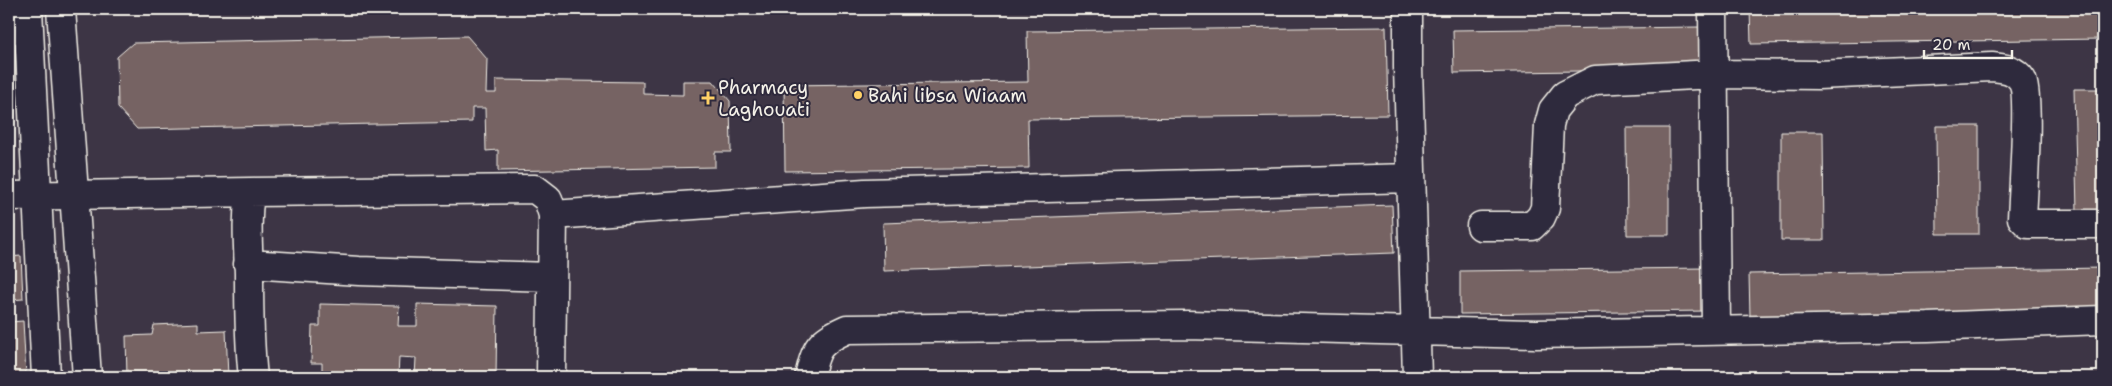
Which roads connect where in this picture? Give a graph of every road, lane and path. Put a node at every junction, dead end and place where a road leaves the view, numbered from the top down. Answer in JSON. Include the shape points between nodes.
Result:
{"nodes":[{"id":1,"x":61,"y":9,"type":"edge"},
{"id":2,"x":1408,"y":9,"type":"edge"},
{"id":3,"x":1713,"y":9,"type":"edge"},
{"id":4,"x":22,"y":22,"type":"edge"},
{"id":5,"x":1715,"y":74,"type":"junction"},
{"id":6,"x":1411,"y":178,"type":"junction"},
{"id":7,"x":250,"y":192,"type":"junction"},
{"id":8,"x":9,"y":196,"type":"edge"},
{"id":9,"x":75,"y":196,"type":"junction"},
{"id":10,"x":38,"y":197,"type":"junction"},
{"id":11,"x":553,"y":215,"type":"junction"},
{"id":12,"x":2103,"y":224,"type":"edge"},
{"id":13,"x":1481,"y":226,"type":"dead end"},
{"id":14,"x":248,"y":264,"type":"junction"},
{"id":15,"x":551,"y":277,"type":"junction"},
{"id":16,"x":2103,"y":320,"type":"edge"},
{"id":17,"x":1716,"y":330,"type":"junction"},
{"id":18,"x":1416,"y":331,"type":"junction"},
{"id":19,"x":46,"y":377,"type":"edge"},
{"id":20,"x":87,"y":377,"type":"edge"},
{"id":21,"x":253,"y":377,"type":"edge"},
{"id":22,"x":551,"y":377,"type":"edge"},
{"id":23,"x":809,"y":377,"type":"edge"},
{"id":24,"x":1417,"y":377,"type":"edge"}],
"edges":[{"from":1,"to":9,"type":"street"},
{"from":2,"to":6,"type":"street"},
{"from":3,"to":5,"type":"street"},
{"from":4,"to":10,"type":"street"},
{"from":5,"to":12,"type":"street","via":[[1818,75],[1992,67],[2010,69],[2023,81],[2026,104],[2022,218],[2028,224]]},
{"from":5,"to":13,"type":"street","via":[[1595,80],[1565,95],[1553,110],[1549,125],[1546,208],[1541,217],[1532,226]]},
{"from":5,"to":17,"type":"street"},
{"from":6,"to":11,"type":"street","via":[[866,194]]},
{"from":6,"to":18,"type":"street"},
{"from":7,"to":9,"type":"street"},
{"from":7,"to":11,"type":"street","via":[[535,190],[548,199]]},
{"from":7,"to":14,"type":"street","via":[[246,221]]},
{"from":8,"to":10,"type":"street"},
{"from":9,"to":10,"type":"street"},
{"from":9,"to":20,"type":"street"},
{"from":10,"to":19,"type":"street"},
{"from":11,"to":15,"type":"street"},
{"from":14,"to":15,"type":"street"},
{"from":14,"to":21,"type":"street"},
{"from":15,"to":22,"type":"street"},
{"from":16,"to":17,"type":"street"},
{"from":17,"to":18,"type":"street","via":[[1536,334]]},
{"from":18,"to":23,"type":"street","via":[[1187,325],[846,329],[827,338],[814,355]]},
{"from":18,"to":24,"type":"street"}]}
